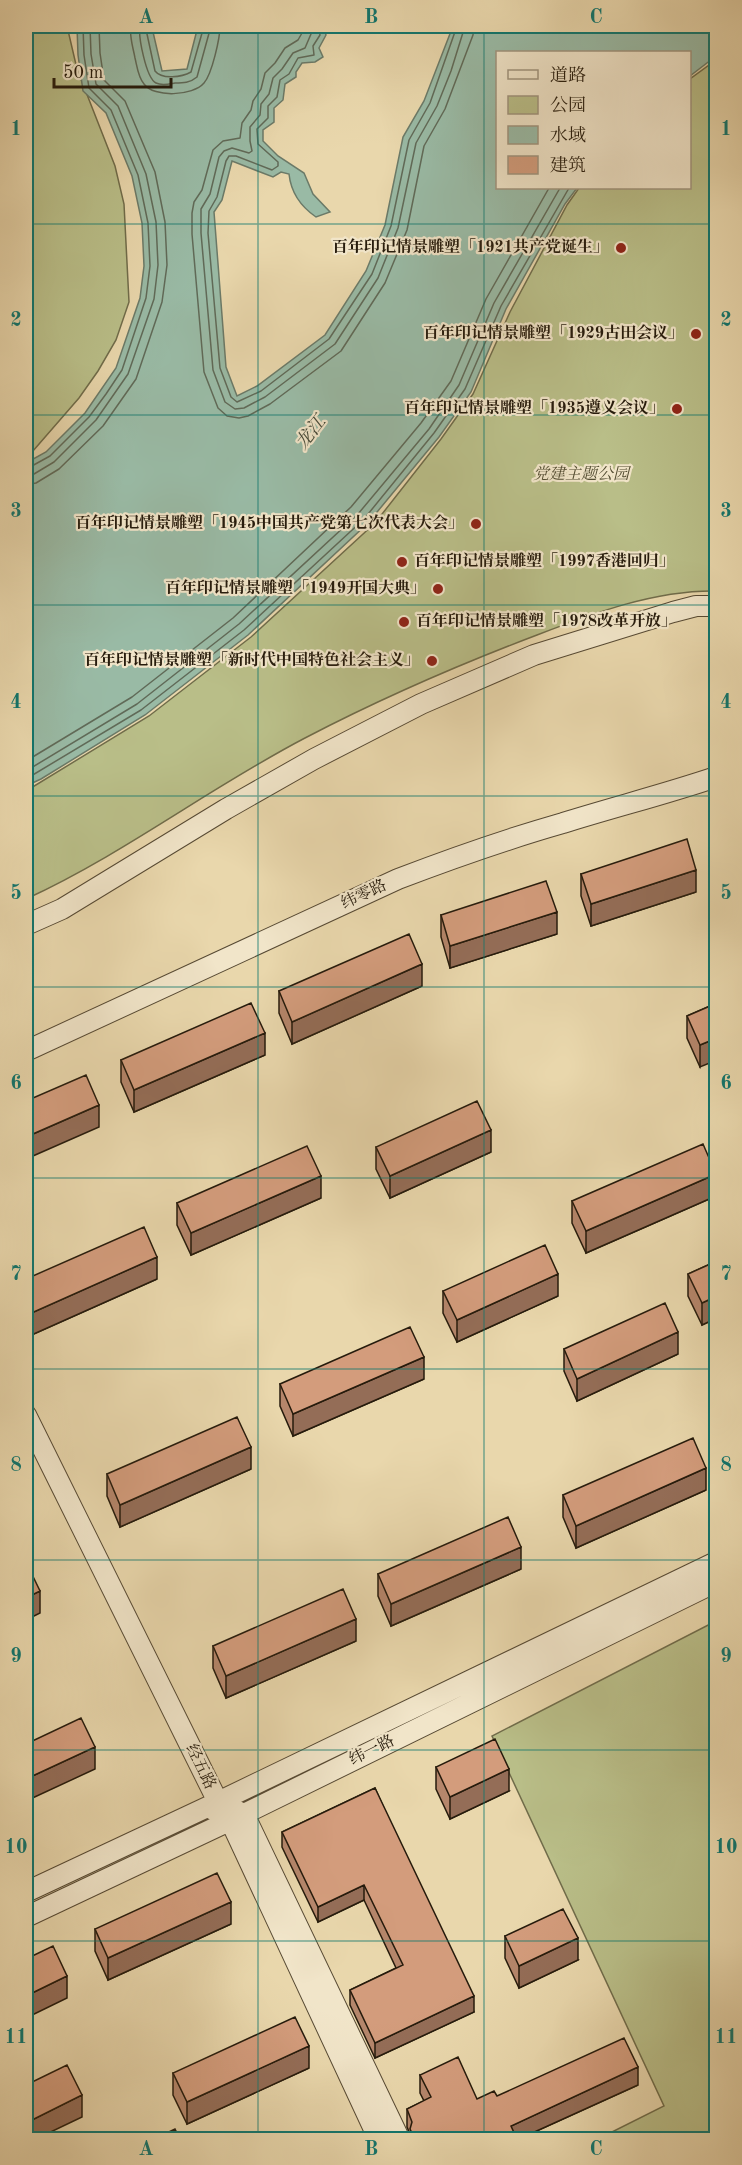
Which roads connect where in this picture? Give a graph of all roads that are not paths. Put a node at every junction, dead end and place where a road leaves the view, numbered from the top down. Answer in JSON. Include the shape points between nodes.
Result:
{"nodes":[{"id":1,"x":717,"y":606,"type":"edge"},
{"id":2,"x":717,"y":765,"type":"edge"},
{"id":3,"x":717,"y":777,"type":"edge"},
{"id":4,"x":26,"y":925,"type":"edge"},
{"id":5,"x":26,"y":1039,"type":"edge"},
{"id":6,"x":26,"y":1051,"type":"edge"},
{"id":7,"x":26,"y":1415,"type":"edge"},
{"id":8,"x":26,"y":1439,"type":"edge"},
{"id":9,"x":717,"y":1562,"type":"edge"},
{"id":10,"x":717,"y":1582,"type":"edge"},
{"id":11,"x":213,"y":1804,"type":"junction"},
{"id":12,"x":237,"y":1817,"type":"junction"},
{"id":13,"x":26,"y":1892,"type":"edge"},
{"id":14,"x":26,"y":1917,"type":"edge"},
{"id":15,"x":379,"y":2139,"type":"edge"},
{"id":16,"x":400,"y":2139,"type":"edge"}],
"edges":[{"from":1,"to":4,"type":"street","via":[[673,612],[534,655],[421,704],[314,759],[62,909]]},
{"from":2,"to":5,"type":"street","name":"纬零路","via":[[395,869],[318,901]]},
{"from":3,"to":6,"type":"street","name":"纬零路","via":[[460,855],[399,879]]},
{"from":7,"to":11,"type":"street","name":"经五路"},
{"from":8,"to":11,"type":"street"},
{"from":9,"to":11,"type":"street","name":"纬一路"},
{"from":10,"to":12,"type":"street","name":"纬一路"},
{"from":11,"to":12,"type":"street","name":"经五路"},
{"from":11,"to":13,"type":"street","name":"纬一路"},
{"from":12,"to":14,"type":"street","name":"纬一路"},
{"from":12,"to":15,"type":"street"},
{"from":12,"to":16,"type":"street"}]}
